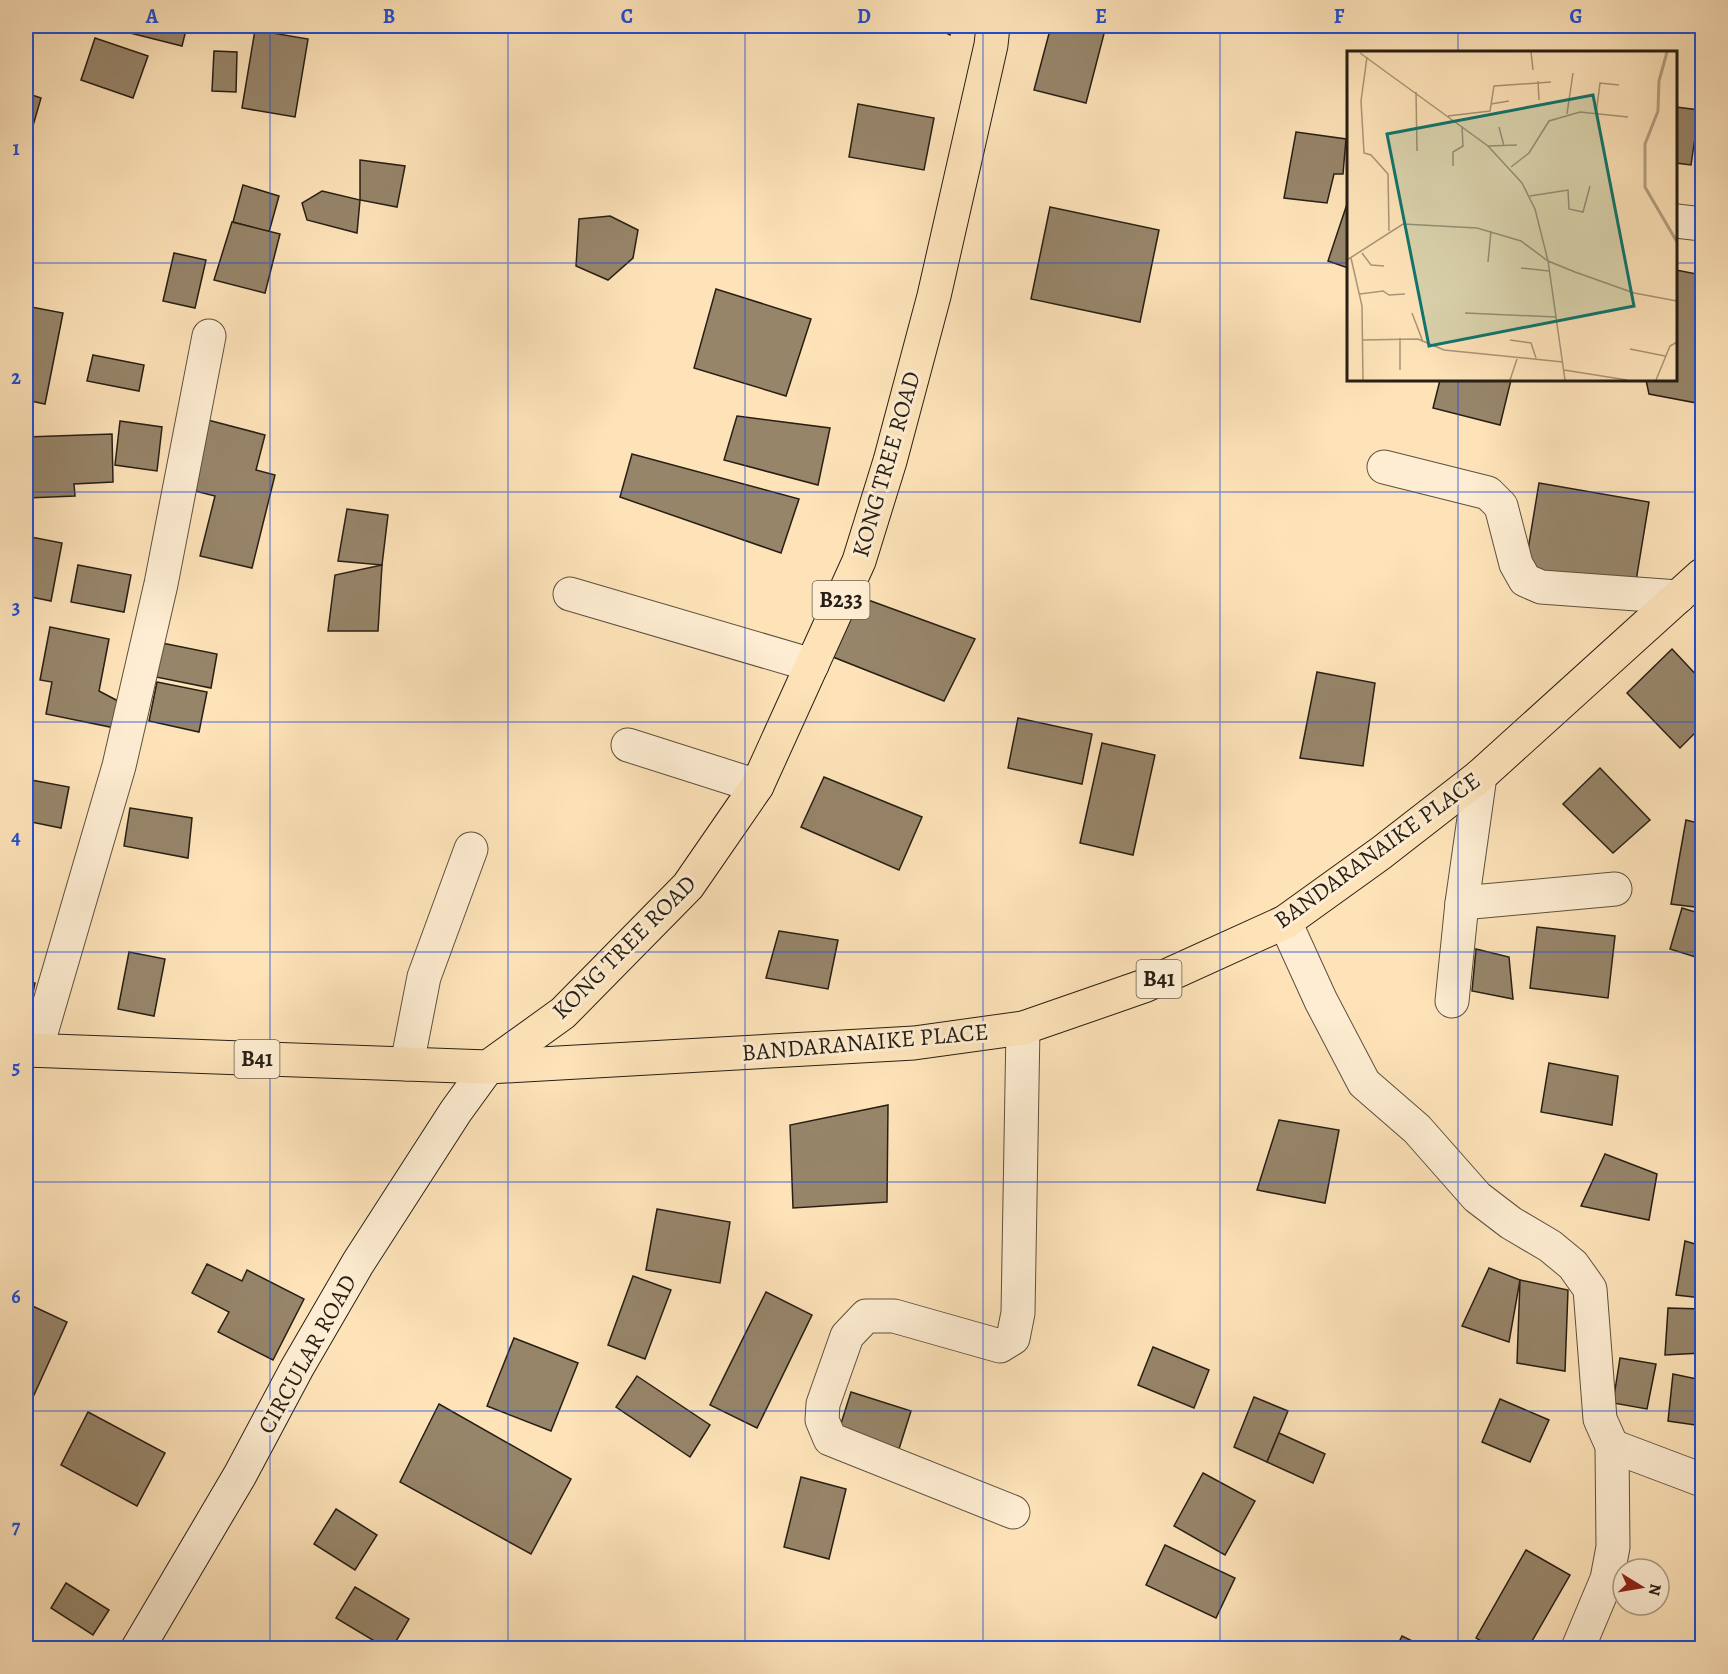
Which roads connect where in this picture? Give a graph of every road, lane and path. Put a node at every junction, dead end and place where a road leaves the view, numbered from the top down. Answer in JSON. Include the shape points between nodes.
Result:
{"nodes":[{"id":1,"x":993,"y":26,"type":"edge"},
{"id":2,"x":1677,"y":221,"type":"edge"},
{"id":3,"x":1702,"y":224,"type":"edge"},
{"id":4,"x":209,"y":336,"type":"dead end"},
{"id":5,"x":1384,"y":467,"type":"dead end"},
{"id":6,"x":1702,"y":575,"type":"edge"},
{"id":7,"x":570,"y":594,"type":"dead end"},
{"id":8,"x":1678,"y":597,"type":"junction"},
{"id":9,"x":812,"y":665,"type":"junction"},
{"id":10,"x":628,"y":745,"type":"dead end"},
{"id":11,"x":1480,"y":776,"type":"junction"},
{"id":12,"x":757,"y":786,"type":"junction"},
{"id":13,"x":471,"y":849,"type":"dead end"},
{"id":14,"x":1615,"y":889,"type":"dead end"},
{"id":15,"x":1462,"y":903,"type":"junction"},
{"id":16,"x":1285,"y":922,"type":"junction"},
{"id":17,"x":1452,"y":1001,"type":"dead end"},
{"id":18,"x":1023,"y":1028,"type":"junction"},
{"id":19,"x":31,"y":1050,"type":"edge"},
{"id":20,"x":407,"y":1064,"type":"junction"},
{"id":21,"x":488,"y":1067,"type":"junction"},
{"id":22,"x":1612,"y":1446,"type":"junction"},
{"id":23,"x":1702,"y":1480,"type":"edge"},
{"id":24,"x":1013,"y":1512,"type":"dead end"},
{"id":25,"x":138,"y":1648,"type":"edge"},
{"id":26,"x":1578,"y":1648,"type":"edge"}],
"edges":[{"from":1,"to":9,"type":"main road","name":"KONG TREE ROAD","number":"B233","via":[[933,296],[890,461],[859,561]]},
{"from":2,"to":3,"type":"street"},
{"from":4,"to":19,"type":"street","via":[[122,754]]},
{"from":5,"to":8,"type":"street","via":[[1488,493],[1501,506],[1516,564],[1525,580],[1541,587]]},
{"from":6,"to":8,"type":"main road","name":"BANDARANAIKE PLACE","number":"B41"},
{"from":7,"to":9,"type":"street"},
{"from":8,"to":11,"type":"main road","name":"BANDARANAIKE PLACE","number":"B41"},
{"from":9,"to":12,"type":"main road","name":"KONG TREE ROAD","number":"B233"},
{"from":10,"to":12,"type":"street"},
{"from":11,"to":15,"type":"street"},
{"from":11,"to":16,"type":"main road","name":"BANDARANAIKE PLACE","number":"B41","via":[[1381,854]]},
{"from":12,"to":21,"type":"main road","name":"KONG TREE ROAD","number":"B233","via":[[688,886],[563,1013]]},
{"from":13,"to":20,"type":"street","via":[[424,977]]},
{"from":14,"to":15,"type":"street"},
{"from":15,"to":17,"type":"street"},
{"from":16,"to":18,"type":"main road","name":"BANDARANAIKE PLACE","number":"B41","via":[[1144,986]]},
{"from":16,"to":22,"type":"street","via":[[1364,1083],[1417,1129],[1477,1197],[1550,1246],[1573,1265],[1590,1289],[1600,1419]]},
{"from":18,"to":21,"type":"main road","name":"BANDARANAIKE PLACE","number":"B41","via":[[914,1043]]},
{"from":18,"to":24,"type":"street","via":[[1018,1313],[1013,1338],[1000,1346],[894,1316],[866,1316],[847,1336],[823,1404],[822,1420],[830,1439]]},
{"from":19,"to":20,"type":"main road","name":"BANDARANAIKE PLACE","number":"B41"},
{"from":20,"to":21,"type":"main road","name":"BANDARANAIKE PLACE","number":"B41"},
{"from":21,"to":25,"type":"street","name":"CIRCULAR ROAD","via":[[358,1263]]},
{"from":22,"to":23,"type":"street"},
{"from":22,"to":26,"type":"street","via":[[1613,1547],[1607,1579]]}]}
